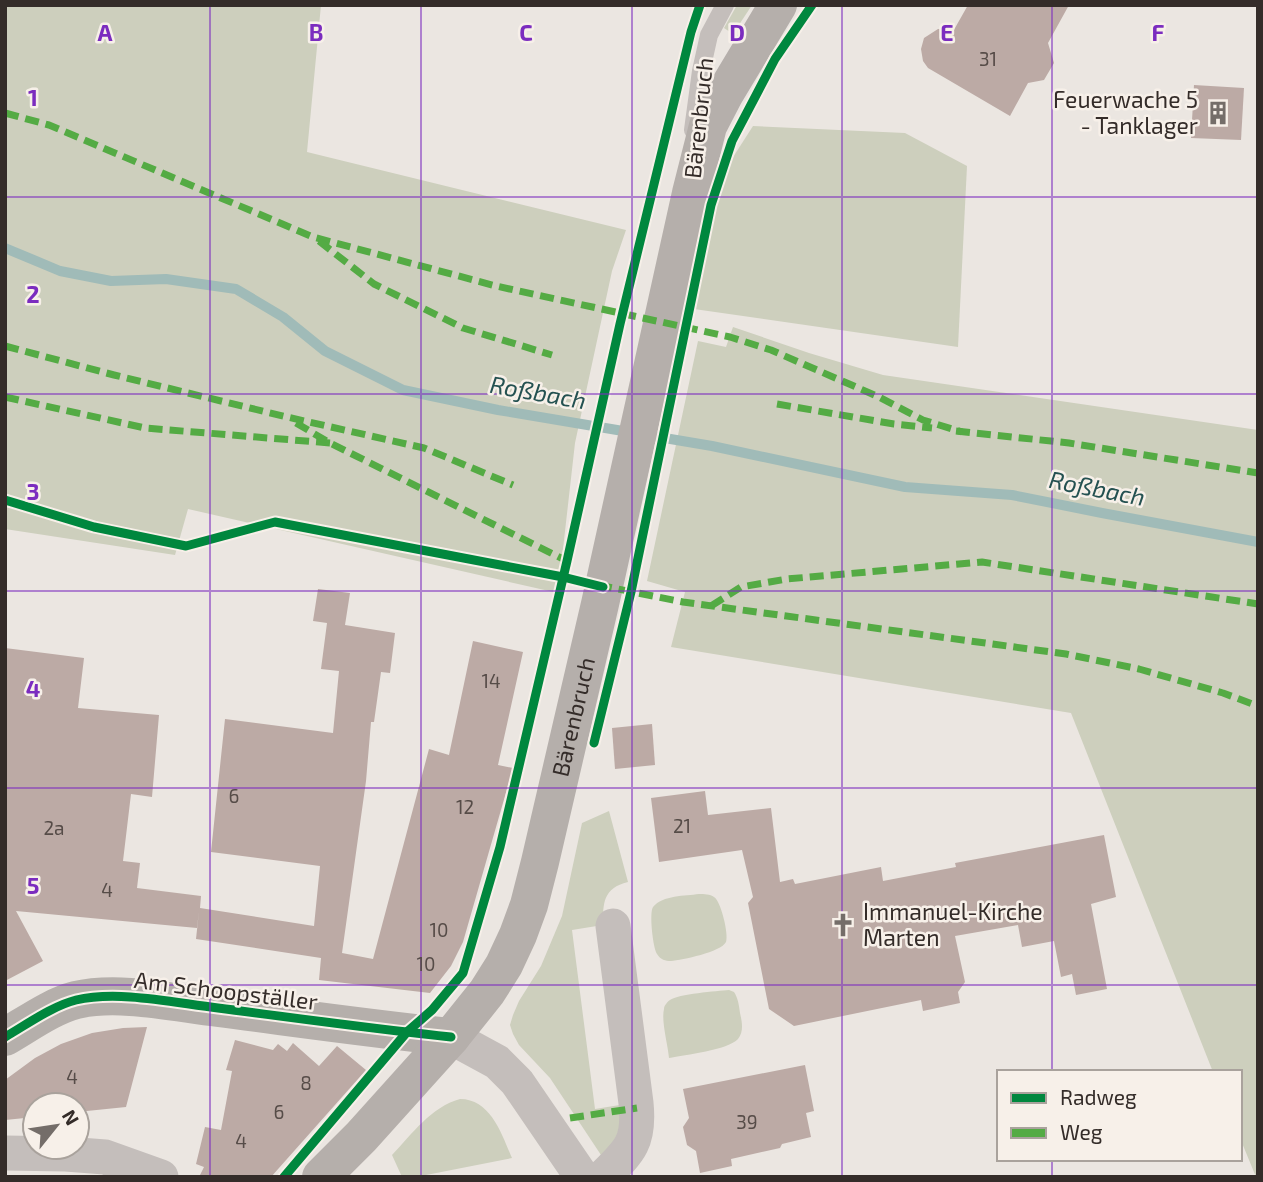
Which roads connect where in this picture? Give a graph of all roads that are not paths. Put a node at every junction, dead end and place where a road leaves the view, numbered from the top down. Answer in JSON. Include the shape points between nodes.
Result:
{"nodes":[{"id":1,"x":725,"y":5,"type":"edge"},
{"id":2,"x":769,"y":20,"type":"edge"},
{"id":3,"x":691,"y":192,"type":"junction"},
{"id":4,"x":613,"y":926,"type":"dead end"},
{"id":5,"x":5,"y":1037,"type":"edge"},
{"id":6,"x":451,"y":1037,"type":"junction"},
{"id":7,"x":5,"y":1153,"type":"edge"},
{"id":8,"x":161,"y":1177,"type":"edge"},
{"id":9,"x":321,"y":1177,"type":"edge"},
{"id":10,"x":582,"y":1177,"type":"edge"},
{"id":11,"x":603,"y":1177,"type":"edge"}],
"edges":[{"from":1,"to":3,"type":"lane","name":"Bärenbruch","via":[[709,35],[701,71]]},
{"from":2,"to":3,"type":"main road","name":"Bärenbruch","via":[[708,126]]},
{"from":3,"to":6,"type":"main road","name":"Bärenbruch","via":[[529,905],[504,965]]},
{"from":4,"to":11,"type":"street","via":[[637,1132],[627,1153]]},
{"from":5,"to":6,"type":"main road","name":"Am Schoopställer","via":[[77,1000],[138,997]]},
{"from":6,"to":9,"type":"main road","name":"Bärenbruch"},
{"from":6,"to":10,"type":"street","via":[[497,1062],[517,1082]]},
{"from":7,"to":8,"type":"street","via":[[105,1157]]}]}
